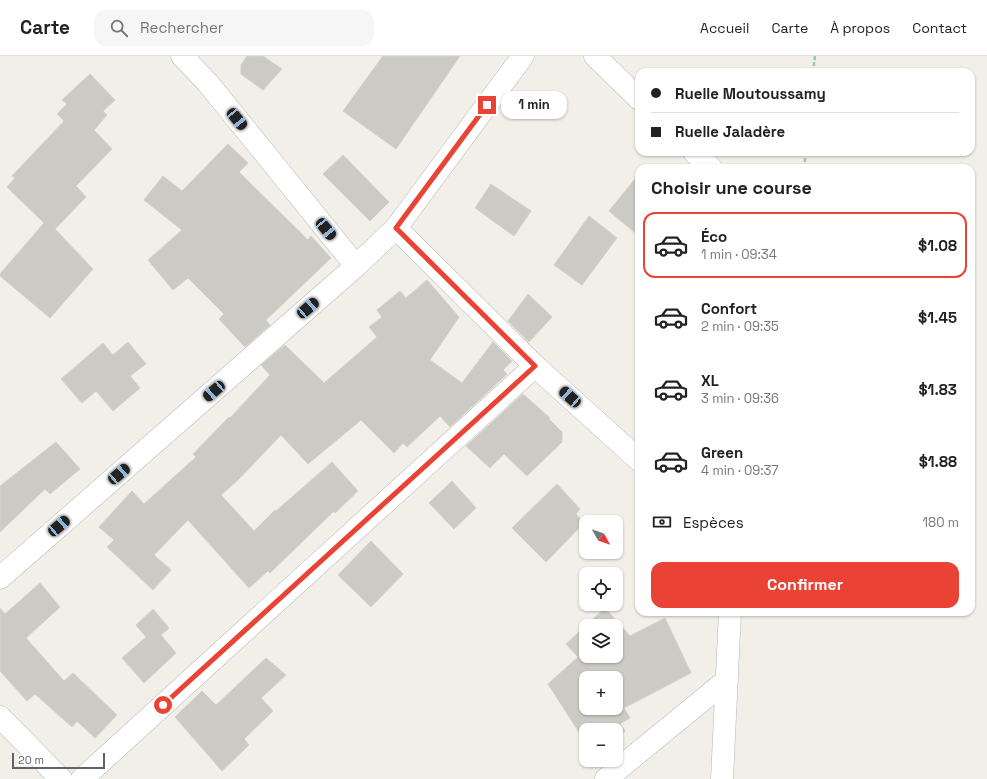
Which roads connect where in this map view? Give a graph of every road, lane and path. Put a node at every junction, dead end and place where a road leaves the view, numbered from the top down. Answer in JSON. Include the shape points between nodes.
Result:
{"nodes":[{"id":1,"x":182,"y":56,"type":"edge"},
{"id":2,"x":523,"y":56,"type":"edge"},
{"id":3,"x":595,"y":56,"type":"edge"},
{"id":4,"x":815,"y":56,"type":"edge"},
{"id":5,"x":814,"y":68,"type":"edge"},
{"id":6,"x":635,"y":95,"type":"edge"},
{"id":7,"x":698,"y":156,"type":"edge"},
{"id":8,"x":707,"y":164,"type":"edge"},
{"id":9,"x":396,"y":228,"type":"junction"},
{"id":10,"x":356,"y":266,"type":"junction"},
{"id":11,"x":535,"y":366,"type":"junction"},
{"id":12,"x":635,"y":456,"type":"edge"},
{"id":13,"x":0,"y":578,"type":"edge"},
{"id":14,"x":730,"y":616,"type":"edge"},
{"id":15,"x":727,"y":680,"type":"junction"},
{"id":16,"x":0,"y":717,"type":"edge"},
{"id":17,"x":61,"y":779,"type":"edge"},
{"id":18,"x":82,"y":779,"type":"edge"},
{"id":19,"x":606,"y":779,"type":"edge"},
{"id":20,"x":722,"y":779,"type":"edge"}],
"edges":[{"from":1,"to":10,"type":"street","via":[[207,82]]},
{"from":2,"to":9,"type":"street"},
{"from":3,"to":6,"type":"street"},
{"from":4,"to":5,"type":"path"},
{"from":7,"to":8,"type":"street"},
{"from":9,"to":10,"type":"street"},
{"from":9,"to":11,"type":"street"},
{"from":10,"to":13,"type":"street"},
{"from":11,"to":12,"type":"street"},
{"from":11,"to":18,"type":"street"},
{"from":14,"to":15,"type":"street"},
{"from":15,"to":19,"type":"street"},
{"from":15,"to":20,"type":"street"},
{"from":16,"to":17,"type":"street"}]}
